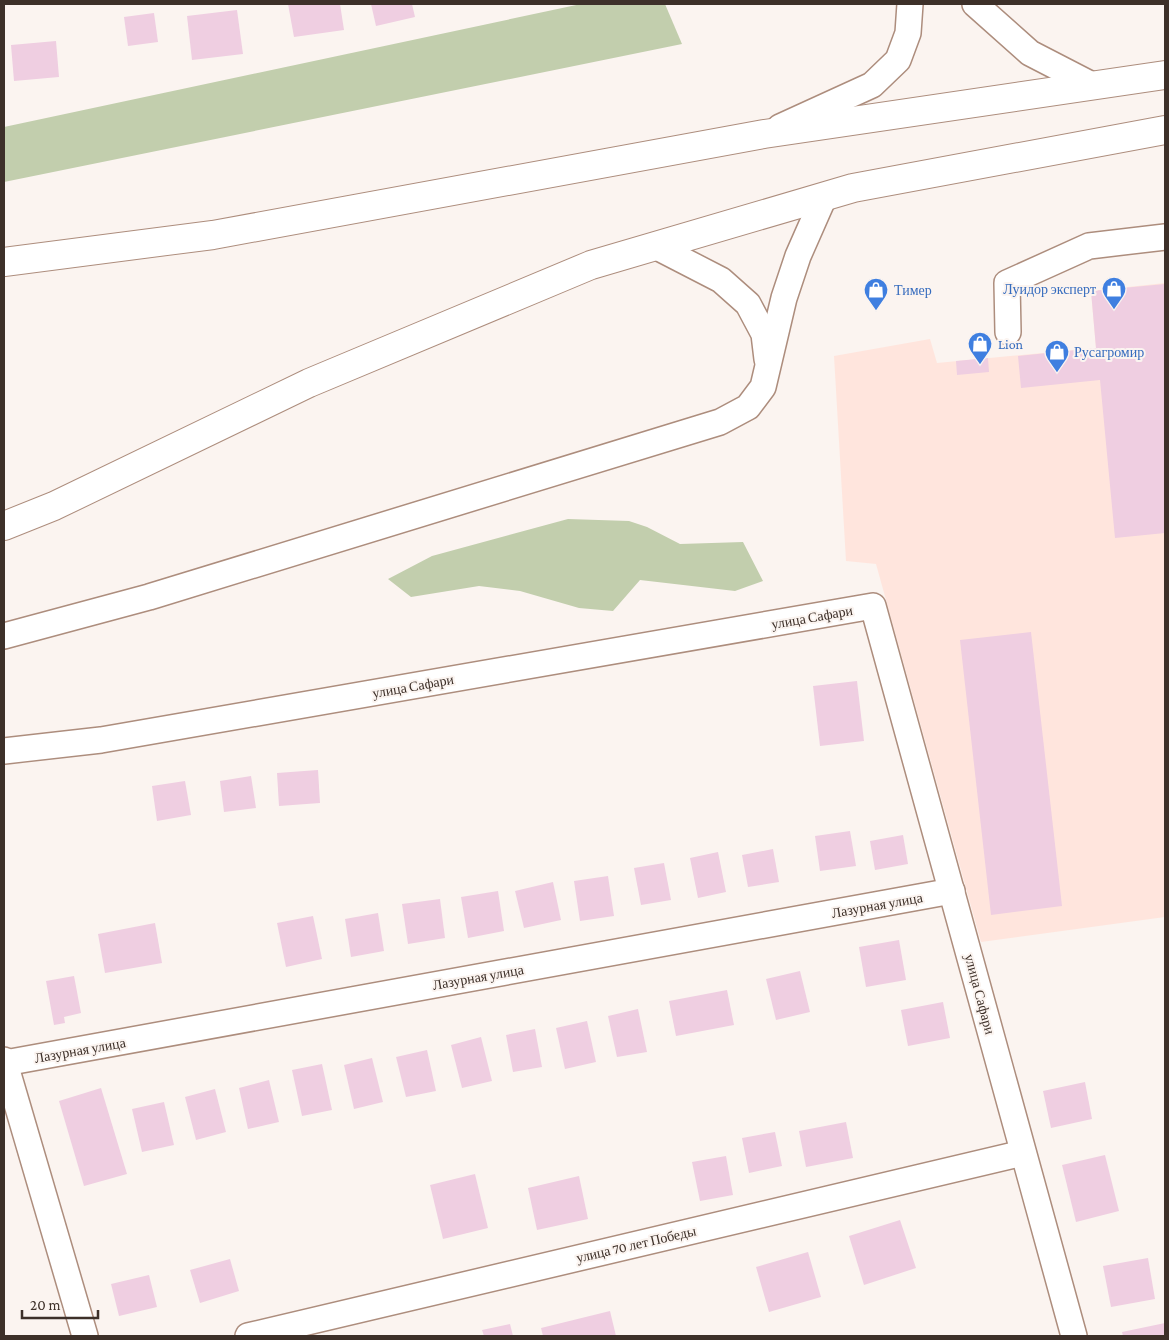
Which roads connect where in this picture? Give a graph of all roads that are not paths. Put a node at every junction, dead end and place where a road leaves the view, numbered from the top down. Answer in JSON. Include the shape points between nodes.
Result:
{"nodes":[{"id":1,"x":910,"y":4,"type":"edge"},
{"id":2,"x":975,"y":4,"type":"edge"},
{"id":3,"x":1165,"y":75,"type":"edge"},
{"id":4,"x":1092,"y":85,"type":"junction"},
{"id":5,"x":1165,"y":130,"type":"edge"},
{"id":6,"x":764,"y":134,"type":"junction"},
{"id":7,"x":824,"y":196,"type":"junction"},
{"id":8,"x":1165,"y":237,"type":"edge"},
{"id":9,"x":656,"y":246,"type":"junction"},
{"id":10,"x":4,"y":262,"type":"edge"},
{"id":11,"x":1008,"y":332,"type":"dead end"},
{"id":12,"x":769,"y":366,"type":"junction"},
{"id":13,"x":4,"y":526,"type":"edge"},
{"id":14,"x":4,"y":636,"type":"edge"},
{"id":15,"x":4,"y":751,"type":"edge"},
{"id":16,"x":952,"y":891,"type":"junction"},
{"id":17,"x":4,"y":1062,"type":"edge"},
{"id":18,"x":1024,"y":1153,"type":"junction"},
{"id":19,"x":85,"y":1336,"type":"edge"},
{"id":20,"x":248,"y":1336,"type":"edge"},
{"id":21,"x":1074,"y":1336,"type":"edge"}],
"edges":[{"from":1,"to":6,"type":"street","via":[[908,33],[898,60],[872,85]]},
{"from":2,"to":4,"type":"street","via":[[1030,53]]},
{"from":3,"to":4,"type":"main road"},
{"from":4,"to":6,"type":"main road"},
{"from":5,"to":7,"type":"main road"},
{"from":6,"to":10,"type":"main road","via":[[213,235]]},
{"from":7,"to":9,"type":"main road"},
{"from":7,"to":12,"type":"street","via":[[784,298]]},
{"from":8,"to":11,"type":"street","via":[[1089,246],[1007,283]]},
{"from":9,"to":12,"type":"street","via":[[721,280],[748,304],[764,334]]},
{"from":9,"to":13,"type":"main road","via":[[591,265],[318,379],[54,506]]},
{"from":12,"to":14,"type":"street","via":[[763,387],[748,407],[720,422],[149,597]]},
{"from":15,"to":16,"type":"street","name":"улица Сафари","via":[[110,738],[874,606]]},
{"from":16,"to":17,"type":"street","name":"Лазурная улица"},
{"from":16,"to":18,"type":"street","name":"улица Сафари"},
{"from":17,"to":19,"type":"street"},
{"from":18,"to":20,"type":"street","name":"улица 70 лет Победы"},
{"from":18,"to":21,"type":"street","name":"улица Сафари"}]}
